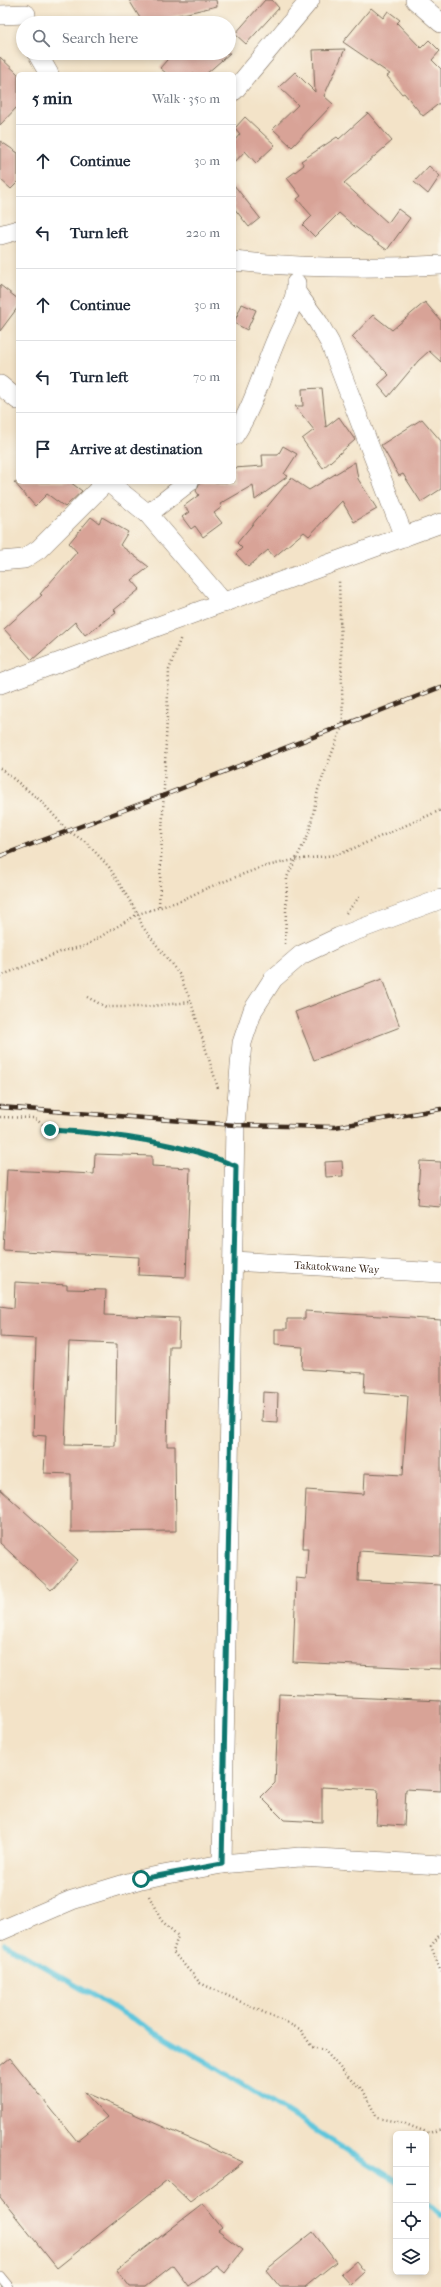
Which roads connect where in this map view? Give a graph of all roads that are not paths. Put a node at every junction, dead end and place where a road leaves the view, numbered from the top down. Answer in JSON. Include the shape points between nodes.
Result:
{"nodes":[{"id":1,"x":310,"y":0,"type":"edge"},
{"id":2,"x":415,"y":0,"type":"edge"},
{"id":3,"x":27,"y":12,"type":"edge"},
{"id":4,"x":0,"y":15,"type":"edge"},
{"id":5,"x":441,"y":23,"type":"edge"},
{"id":6,"x":41,"y":60,"type":"edge"},
{"id":7,"x":48,"y":72,"type":"edge"},
{"id":8,"x":236,"y":89,"type":"edge"},
{"id":9,"x":236,"y":261,"type":"edge"},
{"id":10,"x":296,"y":264,"type":"junction"},
{"id":11,"x":441,"y":265,"type":"edge"},
{"id":12,"x":296,"y":292,"type":"junction"},
{"id":13,"x":0,"y":385,"type":"edge"},
{"id":14,"x":16,"y":398,"type":"edge"},
{"id":15,"x":236,"y":433,"type":"edge"},
{"id":16,"x":105,"y":484,"type":"edge"},
{"id":17,"x":110,"y":484,"type":"edge"},
{"id":18,"x":186,"y":484,"type":"edge"},
{"id":19,"x":148,"y":514,"type":"junction"},
{"id":20,"x":441,"y":523,"type":"edge"},
{"id":21,"x":404,"y":537,"type":"junction"},
{"id":22,"x":0,"y":561,"type":"edge"},
{"id":23,"x":224,"y":603,"type":"junction"},
{"id":24,"x":0,"y":684,"type":"edge"},
{"id":25,"x":441,"y":899,"type":"edge"},
{"id":26,"x":233,"y":1261,"type":"junction"},
{"id":27,"x":441,"y":1272,"type":"edge"},
{"id":28,"x":222,"y":1864,"type":"junction"},
{"id":29,"x":441,"y":1865,"type":"edge"},
{"id":30,"x":2,"y":1930,"type":"edge"},
{"id":31,"x":0,"y":2276,"type":"edge"},
{"id":32,"x":9,"y":2287,"type":"edge"}],
"edges":[{"from":1,"to":8,"type":"street"},
{"from":2,"to":5,"type":"street"},
{"from":3,"to":4,"type":"street"},
{"from":6,"to":7,"type":"street"},
{"from":9,"to":10,"type":"street"},
{"from":10,"to":11,"type":"street","via":[[379,268]]},
{"from":10,"to":12,"type":"street"},
{"from":12,"to":15,"type":"street","via":[[275,341],[254,402]]},
{"from":12,"to":21,"type":"street","via":[[330,343]]},
{"from":13,"to":14,"type":"street"},
{"from":16,"to":22,"type":"street","via":[[39,549],[24,559]]},
{"from":17,"to":19,"type":"street"},
{"from":18,"to":19,"type":"street"},
{"from":19,"to":23,"type":"street"},
{"from":20,"to":21,"type":"street"},
{"from":21,"to":23,"type":"street"},
{"from":23,"to":24,"type":"street"},
{"from":25,"to":26,"type":"street","via":[[339,937],[301,955],[273,979],[253,1010],[242,1043],[235,1120]]},
{"from":26,"to":27,"type":"street","name":"Takatokwane Way"},
{"from":26,"to":28,"type":"street"},
{"from":28,"to":29,"type":"street","via":[[300,1857]]},
{"from":28,"to":30,"type":"street","via":[[141,1879],[72,1900]]},
{"from":31,"to":32,"type":"lane"}]}
